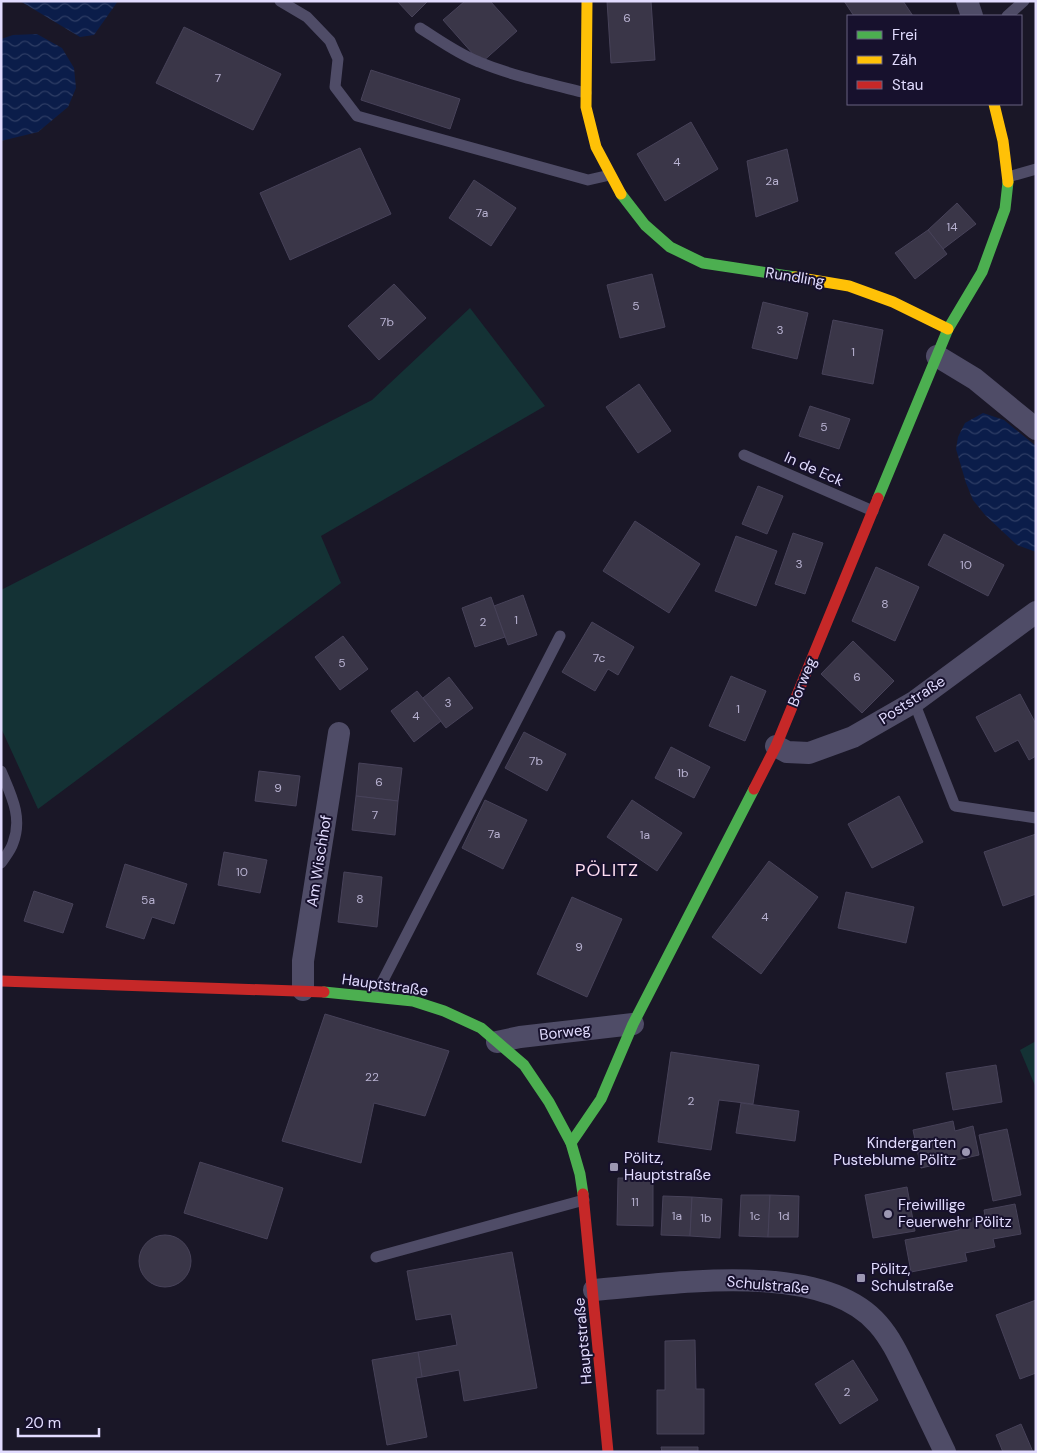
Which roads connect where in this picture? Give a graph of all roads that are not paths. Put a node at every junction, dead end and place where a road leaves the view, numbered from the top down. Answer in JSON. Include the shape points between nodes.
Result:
{"nodes":[{"id":1,"x":280,"y":1,"type":"edge"},
{"id":2,"x":587,"y":1,"type":"edge"},
{"id":3,"x":967,"y":1,"type":"edge"},
{"id":4,"x":1024,"y":1,"type":"edge"},
{"id":5,"x":972,"y":15,"type":"edge"},
{"id":6,"x":1007,"y":15,"type":"edge"},
{"id":7,"x":420,"y":28,"type":"dead end"},
{"id":8,"x":586,"y":93,"type":"junction"},
{"id":9,"x":994,"y":105,"type":"edge"},
{"id":10,"x":1036,"y":169,"type":"edge"},
{"id":11,"x":610,"y":175,"type":"junction"},
{"id":12,"x":1008,"y":177,"type":"junction"},
{"id":13,"x":948,"y":329,"type":"junction"},
{"id":14,"x":937,"y":356,"type":"junction"},
{"id":15,"x":1036,"y":429,"type":"edge"},
{"id":16,"x":744,"y":455,"type":"dead end"},
{"id":17,"x":873,"y":511,"type":"junction"},
{"id":18,"x":1036,"y":612,"type":"edge"},
{"id":19,"x":560,"y":636,"type":"dead end"},
{"id":20,"x":914,"y":702,"type":"junction"},
{"id":21,"x":339,"y":733,"type":"dead end"},
{"id":22,"x":776,"y":746,"type":"junction"},
{"id":23,"x":1,"y":771,"type":"edge"},
{"id":24,"x":1036,"y":818,"type":"edge"},
{"id":25,"x":1,"y":863,"type":"edge"},
{"id":26,"x":1,"y":981,"type":"edge"},
{"id":27,"x":303,"y":990,"type":"junction"},
{"id":28,"x":375,"y":996,"type":"junction"},
{"id":29,"x":633,"y":1024,"type":"junction"},
{"id":30,"x":497,"y":1042,"type":"junction"},
{"id":31,"x":571,"y":1143,"type":"junction"},
{"id":32,"x":584,"y":1200,"type":"junction"},
{"id":33,"x":376,"y":1257,"type":"dead end"},
{"id":34,"x":594,"y":1290,"type":"junction"},
{"id":35,"x":608,"y":1452,"type":"edge"},
{"id":36,"x":945,"y":1452,"type":"edge"}],
"edges":[{"from":1,"to":11,"type":"lane","via":[[308,17],[330,41],[338,59],[335,87],[357,116],[588,180]]},
{"from":2,"to":8,"type":"street","name":"Rundling"},
{"from":3,"to":5,"type":"street"},
{"from":4,"to":6,"type":"lane"},
{"from":7,"to":8,"type":"lane","via":[[479,62]]},
{"from":8,"to":11,"type":"street","name":"Rundling","via":[[586,108],[596,147]]},
{"from":9,"to":12,"type":"street"},
{"from":10,"to":12,"type":"lane"},
{"from":11,"to":13,"type":"street","name":"Rundling","via":[[616,188],[645,225],[670,247],[702,262],[849,286],[893,302]]},
{"from":12,"to":13,"type":"street","via":[[1005,209],[982,272]]},
{"from":13,"to":14,"type":"street","name":"Borweg"},
{"from":14,"to":15,"type":"street","via":[[975,379]]},
{"from":14,"to":17,"type":"street","name":"Borweg"},
{"from":16,"to":17,"type":"lane","name":"In de Eck"},
{"from":17,"to":22,"type":"street","name":"Borweg"},
{"from":18,"to":20,"type":"street","name":"Poststraße"},
{"from":19,"to":28,"type":"lane"},
{"from":20,"to":22,"type":"street","name":"Poststraße","via":[[853,737],[809,753],[787,752]]},
{"from":20,"to":24,"type":"lane","via":[[955,806]]},
{"from":21,"to":27,"type":"street","name":"Am Wischhof","via":[[303,961]]},
{"from":22,"to":29,"type":"street","name":"Borweg"},
{"from":23,"to":25,"type":"lane","via":[[17,813],[13,843]]},
{"from":26,"to":27,"type":"street","name":"Hauptstraße"},
{"from":27,"to":28,"type":"street","name":"Hauptstraße"},
{"from":28,"to":30,"type":"street","name":"Hauptstraße","via":[[413,1001],[444,1010],[481,1028]]},
{"from":29,"to":30,"type":"street","name":"Borweg"},
{"from":29,"to":31,"type":"street","name":"Borweg","via":[[601,1100]]},
{"from":30,"to":31,"type":"street","name":"Hauptstraße","via":[[524,1065]]},
{"from":31,"to":32,"type":"street","name":"Hauptstraße"},
{"from":32,"to":33,"type":"lane"},
{"from":32,"to":34,"type":"street","name":"Hauptstraße"},
{"from":34,"to":35,"type":"street","name":"Hauptstraße"},
{"from":34,"to":36,"type":"street","name":"Schulstraße","via":[[737,1280],[827,1291],[850,1301],[878,1324],[891,1344]]}]}
